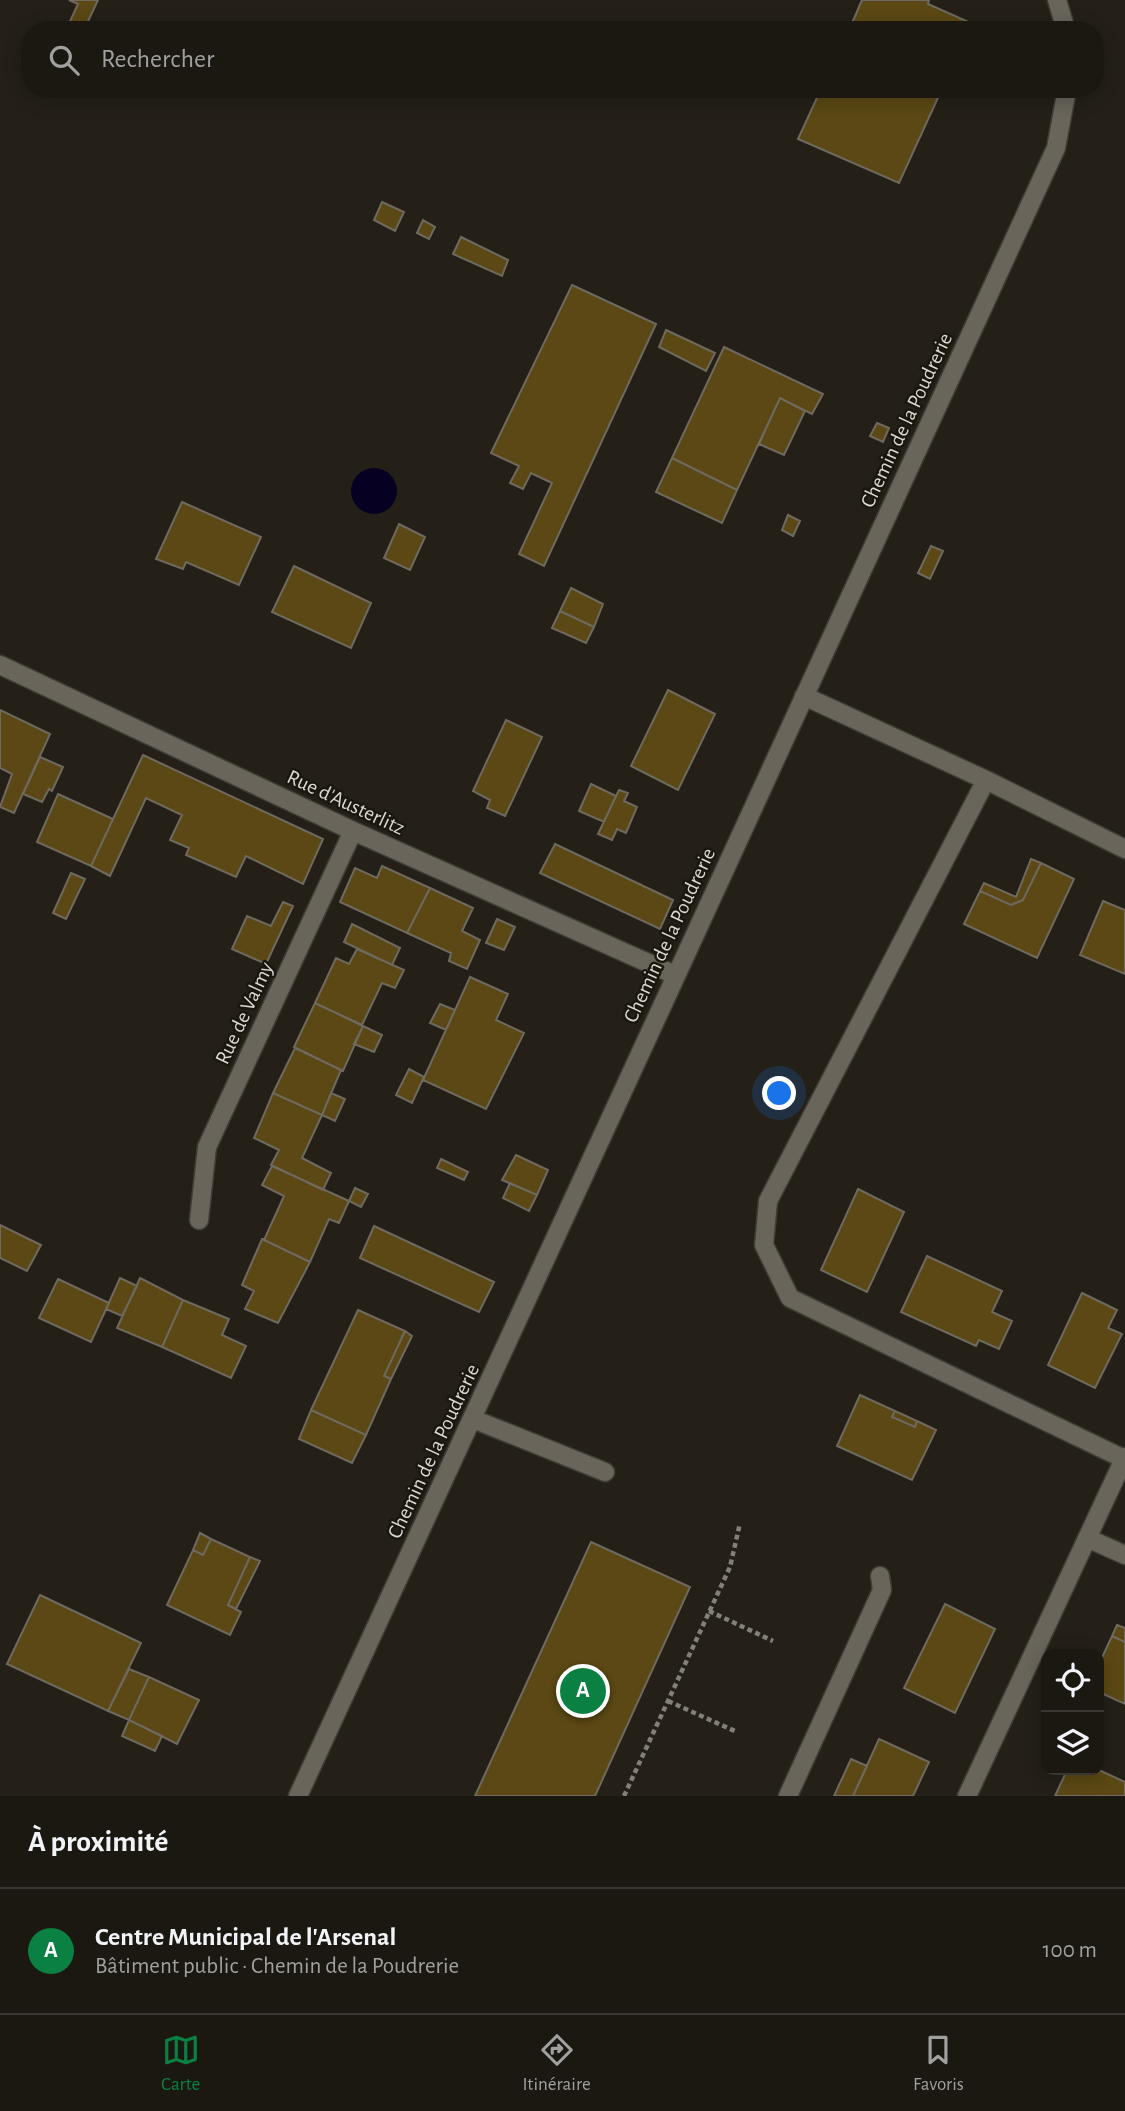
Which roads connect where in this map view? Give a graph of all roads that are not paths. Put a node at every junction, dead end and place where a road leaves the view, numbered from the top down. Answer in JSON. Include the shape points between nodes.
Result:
{"nodes":[{"id":1,"x":1057,"y":0,"type":"edge"},
{"id":2,"x":1063,"y":21,"type":"edge"},
{"id":3,"x":1065,"y":98,"type":"edge"},
{"id":4,"x":0,"y":665,"type":"edge"},
{"id":5,"x":804,"y":696,"type":"junction"},
{"id":6,"x":986,"y":780,"type":"junction"},
{"id":7,"x":353,"y":831,"type":"junction"},
{"id":8,"x":1125,"y":849,"type":"edge"},
{"id":9,"x":675,"y":975,"type":"junction"},
{"id":10,"x":199,"y":1220,"type":"dead end"},
{"id":11,"x":473,"y":1419,"type":"junction"},
{"id":12,"x":1125,"y":1458,"type":"edge"},
{"id":13,"x":605,"y":1472,"type":"dead end"},
{"id":14,"x":1087,"y":1538,"type":"junction"},
{"id":15,"x":1125,"y":1555,"type":"edge"},
{"id":16,"x":880,"y":1576,"type":"dead end"},
{"id":17,"x":298,"y":1796,"type":"edge"},
{"id":18,"x":788,"y":1796,"type":"edge"},
{"id":19,"x":967,"y":1796,"type":"edge"}],
"edges":[{"from":1,"to":2,"type":"street"},
{"from":3,"to":5,"type":"street","name":"Chemin de la Poudrerie","via":[[1056,148]]},
{"from":4,"to":7,"type":"street","name":"Rue d'Austerlitz"},
{"from":5,"to":6,"type":"street"},
{"from":5,"to":9,"type":"street","name":"Chemin de la Poudrerie"},
{"from":6,"to":8,"type":"street"},
{"from":6,"to":12,"type":"street","via":[[768,1201],[764,1245],[790,1297]]},
{"from":7,"to":9,"type":"street","name":"Rue d'Austerlitz"},
{"from":7,"to":10,"type":"street","name":"Rue de Valmy","via":[[207,1147]]},
{"from":9,"to":11,"type":"street","name":"Chemin de la Poudrerie"},
{"from":11,"to":13,"type":"street"},
{"from":11,"to":17,"type":"street","name":"Chemin de la Poudrerie"},
{"from":12,"to":14,"type":"street"},
{"from":14,"to":15,"type":"street"},
{"from":14,"to":19,"type":"street"},
{"from":16,"to":18,"type":"street","via":[[882,1590]]}]}
